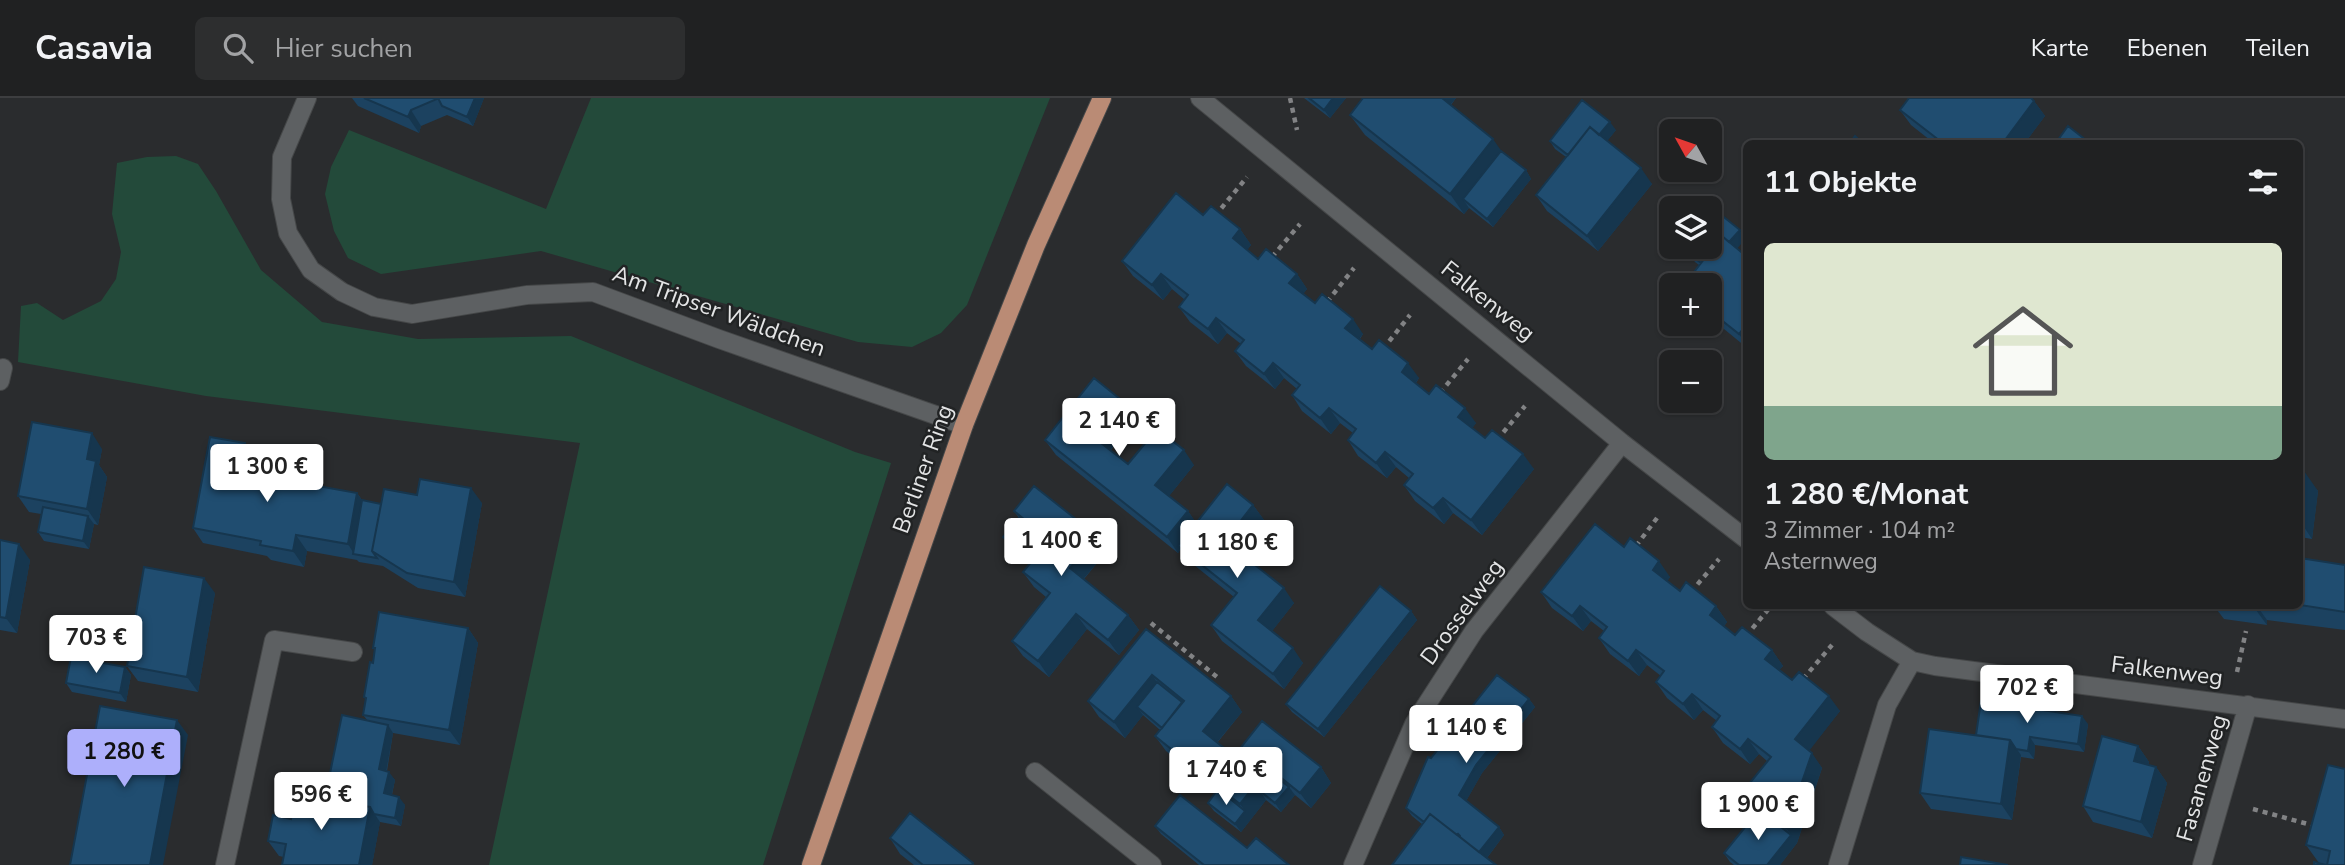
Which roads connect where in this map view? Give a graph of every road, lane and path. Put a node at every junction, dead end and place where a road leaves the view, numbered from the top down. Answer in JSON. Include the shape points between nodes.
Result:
{"nodes":[{"id":1,"x":307,"y":98,"type":"edge"},
{"id":2,"x":1102,"y":98,"type":"edge"},
{"id":3,"x":1200,"y":98,"type":"edge"},
{"id":4,"x":1290,"y":98,"type":"edge"},
{"id":5,"x":1297,"y":130,"type":"dead end"},
{"id":6,"x":1267,"y":152,"type":"junction"},
{"id":7,"x":1322,"y":197,"type":"junction"},
{"id":8,"x":1214,"y":217,"type":"edge"},
{"id":9,"x":1375,"y":241,"type":"junction"},
{"id":10,"x":1269,"y":261,"type":"edge"},
{"id":11,"x":1432,"y":288,"type":"junction"},
{"id":12,"x":1326,"y":303,"type":"edge"},
{"id":13,"x":1488,"y":334,"type":"junction"},
{"id":14,"x":1383,"y":350,"type":"edge"},
{"id":15,"x":1546,"y":381,"type":"junction"},
{"id":16,"x":1439,"y":393,"type":"edge"},
{"id":17,"x":964,"y":425,"type":"junction"},
{"id":18,"x":1496,"y":441,"type":"edge"},
{"id":19,"x":1622,"y":443,"type":"junction"},
{"id":20,"x":1743,"y":537,"type":"edge"},
{"id":21,"x":1690,"y":593,"type":"edge"},
{"id":22,"x":1768,"y":609,"type":"edge"},
{"id":23,"x":1837,"y":609,"type":"edge"},
{"id":24,"x":1852,"y":621,"type":"junction"},
{"id":25,"x":1151,"y":623,"type":"dead end"},
{"id":26,"x":2246,"y":631,"type":"dead end"},
{"id":27,"x":1745,"y":636,"type":"edge"},
{"id":28,"x":353,"y":652,"type":"dead end"},
{"id":29,"x":1912,"y":660,"type":"junction"},
{"id":30,"x":1217,"y":677,"type":"dead end"},
{"id":31,"x":1803,"y":679,"type":"edge"},
{"id":32,"x":2229,"y":703,"type":"junction"},
{"id":33,"x":2248,"y":705,"type":"junction"},
{"id":34,"x":2345,"y":719,"type":"edge"},
{"id":35,"x":1035,"y":772,"type":"dead end"},
{"id":36,"x":2221,"y":801,"type":"junction"},
{"id":37,"x":2319,"y":827,"type":"edge"},
{"id":38,"x":225,"y":865,"type":"edge"},
{"id":39,"x":811,"y":865,"type":"edge"},
{"id":40,"x":1152,"y":865,"type":"edge"},
{"id":41,"x":1353,"y":865,"type":"edge"},
{"id":42,"x":1838,"y":865,"type":"edge"},
{"id":43,"x":2202,"y":865,"type":"edge"}],
"edges":[{"from":1,"to":17,"type":"street","name":"Am Tripser Wäldchen","via":[[282,157],[281,199],[288,233],[311,270],[342,292],[374,307],[412,314],[527,295],[593,292]]},
{"from":2,"to":17,"type":"main road","name":"Berliner Ring","via":[[1036,245]]},
{"from":3,"to":6,"type":"street","name":"Falkenweg"},
{"from":4,"to":5,"type":"path"},
{"from":6,"to":7,"type":"street","name":"Falkenweg"},
{"from":6,"to":8,"type":"path"},
{"from":7,"to":9,"type":"street","name":"Falkenweg"},
{"from":7,"to":10,"type":"path"},
{"from":9,"to":11,"type":"street","name":"Falkenweg"},
{"from":9,"to":12,"type":"path"},
{"from":11,"to":13,"type":"street","name":"Falkenweg"},
{"from":11,"to":14,"type":"path"},
{"from":13,"to":15,"type":"street","name":"Falkenweg"},
{"from":13,"to":16,"type":"path"},
{"from":15,"to":18,"type":"path"},
{"from":15,"to":19,"type":"street","name":"Falkenweg"},
{"from":17,"to":39,"type":"main road","name":"Berliner Ring"},
{"from":19,"to":20,"type":"street","name":"Falkenweg"},
{"from":19,"to":41,"type":"street","name":"Drosselweg","via":[[1475,631],[1414,724]]},
{"from":20,"to":21,"type":"path"},
{"from":22,"to":27,"type":"path"},
{"from":23,"to":24,"type":"street","name":"Falkenweg"},
{"from":24,"to":29,"type":"street","name":"Falkenweg"},
{"from":24,"to":31,"type":"path"},
{"from":25,"to":30,"type":"path"},
{"from":26,"to":32,"type":"path"},
{"from":28,"to":38,"type":"street","via":[[274,640]]},
{"from":29,"to":32,"type":"street","name":"Falkenweg"},
{"from":29,"to":42,"type":"street","via":[[1886,705]]},
{"from":32,"to":33,"type":"street","name":"Falkenweg"},
{"from":33,"to":34,"type":"street","name":"Falkenweg"},
{"from":33,"to":36,"type":"street","name":"Fasanenweg"},
{"from":35,"to":40,"type":"street"},
{"from":36,"to":37,"type":"path"},
{"from":36,"to":43,"type":"street","name":"Fasanenweg"}]}
